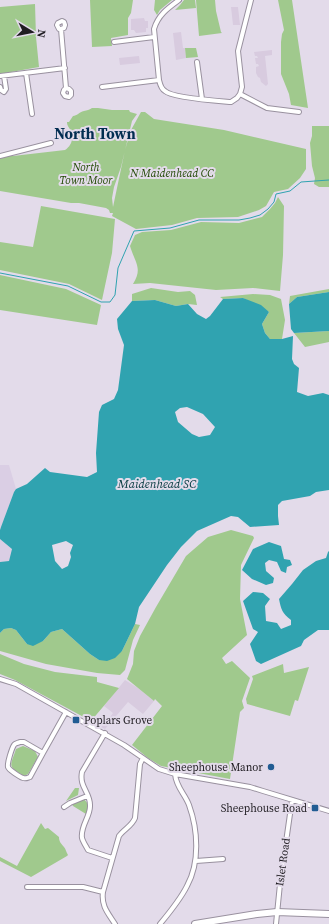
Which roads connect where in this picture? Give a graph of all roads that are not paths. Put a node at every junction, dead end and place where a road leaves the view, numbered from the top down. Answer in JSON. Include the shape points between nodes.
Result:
{"nodes":[{"id":1,"x":179,"y":0,"type":"edge"},
{"id":2,"x":251,"y":0,"type":"edge"},
{"id":3,"x":61,"y":29,"type":"dead end"},
{"id":4,"x":154,"y":37,"type":"junction"},
{"id":5,"x":114,"y":42,"type":"dead end"},
{"id":6,"x":197,"y":62,"type":"dead end"},
{"id":7,"x":64,"y":68,"type":"junction"},
{"id":8,"x":26,"y":73,"type":"junction"},
{"id":9,"x":2,"y":76,"type":"edge"},
{"id":10,"x":159,"y":80,"type":"junction"},
{"id":11,"x":0,"y":87,"type":"edge"},
{"id":12,"x":102,"y":87,"type":"dead end"},
{"id":13,"x":66,"y":88,"type":"dead end"},
{"id":14,"x":240,"y":94,"type":"junction"},
{"id":15,"x":202,"y":99,"type":"junction"},
{"id":16,"x":299,"y":112,"type":"dead end"},
{"id":17,"x":32,"y":114,"type":"dead end"},
{"id":18,"x":51,"y":144,"type":"dead end"},
{"id":19,"x":0,"y":156,"type":"edge"},
{"id":20,"x":0,"y":679,"type":"edge"},
{"id":21,"x":66,"y":712,"type":"junction"},
{"id":22,"x":105,"y":733,"type":"junction"},
{"id":23,"x":43,"y":753,"type":"junction"},
{"id":24,"x":143,"y":758,"type":"junction"},
{"id":25,"x":175,"y":774,"type":"junction"},
{"id":26,"x":87,"y":796,"type":"junction"},
{"id":27,"x":292,"y":800,"type":"junction"},
{"id":28,"x":64,"y":807,"type":"dead end"},
{"id":29,"x":329,"y":811,"type":"edge"},
{"id":30,"x":112,"y":858,"type":"junction"},
{"id":31,"x":223,"y":859,"type":"dead end"},
{"id":32,"x":196,"y":861,"type":"junction"},
{"id":33,"x":28,"y":887,"type":"dead end"},
{"id":34,"x":103,"y":892,"type":"junction"},
{"id":35,"x":277,"y":912,"type":"junction"},
{"id":36,"x":329,"y":914,"type":"edge"},
{"id":37,"x":115,"y":924,"type":"edge"},
{"id":38,"x":160,"y":924,"type":"edge"},
{"id":39,"x":195,"y":924,"type":"edge"},
{"id":40,"x":276,"y":924,"type":"edge"}],
"edges":[{"from":1,"to":4,"type":"street","via":[[158,18]]},
{"from":2,"to":14,"type":"street","via":[[238,51],[242,86]]},
{"from":3,"to":7,"type":"street"},
{"from":4,"to":5,"type":"street"},
{"from":4,"to":10,"type":"street"},
{"from":6,"to":15,"type":"street"},
{"from":7,"to":8,"type":"street"},
{"from":7,"to":13,"type":"street"},
{"from":8,"to":9,"type":"street"},
{"from":8,"to":17,"type":"street"},
{"from":9,"to":11,"type":"street","via":[[6,89],[4,92]]},
{"from":10,"to":12,"type":"street"},
{"from":10,"to":15,"type":"street","via":[[165,92]]},
{"from":14,"to":15,"type":"street","via":[[231,102]]},
{"from":14,"to":16,"type":"street","via":[[267,108]]},
{"from":18,"to":19,"type":"street"},
{"from":20,"to":21,"type":"street","via":[[16,684]]},
{"from":21,"to":22,"type":"street"},
{"from":21,"to":23,"type":"street"},
{"from":22,"to":24,"type":"street"},
{"from":22,"to":26,"type":"street","via":[[82,772],[81,778]]},
{"from":23,"to":23,"type":"street","via":[[28,778],[22,778],[8,767],[13,747],[18,743],[24,742]]},
{"from":24,"to":25,"type":"street","via":[[159,769]]},
{"from":24,"to":30,"type":"street","via":[[140,764],[136,818],[122,831]]},
{"from":25,"to":27,"type":"street","via":[[250,788]]},
{"from":25,"to":32,"type":"street","via":[[175,781],[188,804],[195,833]]},
{"from":26,"to":28,"type":"street"},
{"from":26,"to":30,"type":"street","via":[[90,804],[82,839],[88,850]]},
{"from":27,"to":29,"type":"street"},
{"from":27,"to":35,"type":"street","name":"Islet Road"},
{"from":30,"to":34,"type":"street"},
{"from":31,"to":32,"type":"street"},
{"from":32,"to":38,"type":"street","via":[[188,886]]},
{"from":33,"to":34,"type":"street","via":[[83,887]]},
{"from":34,"to":37,"type":"street","via":[[102,901]]},
{"from":35,"to":36,"type":"main road"},
{"from":35,"to":39,"type":"main road"},
{"from":35,"to":40,"type":"street","name":"Islet Road"}]}
